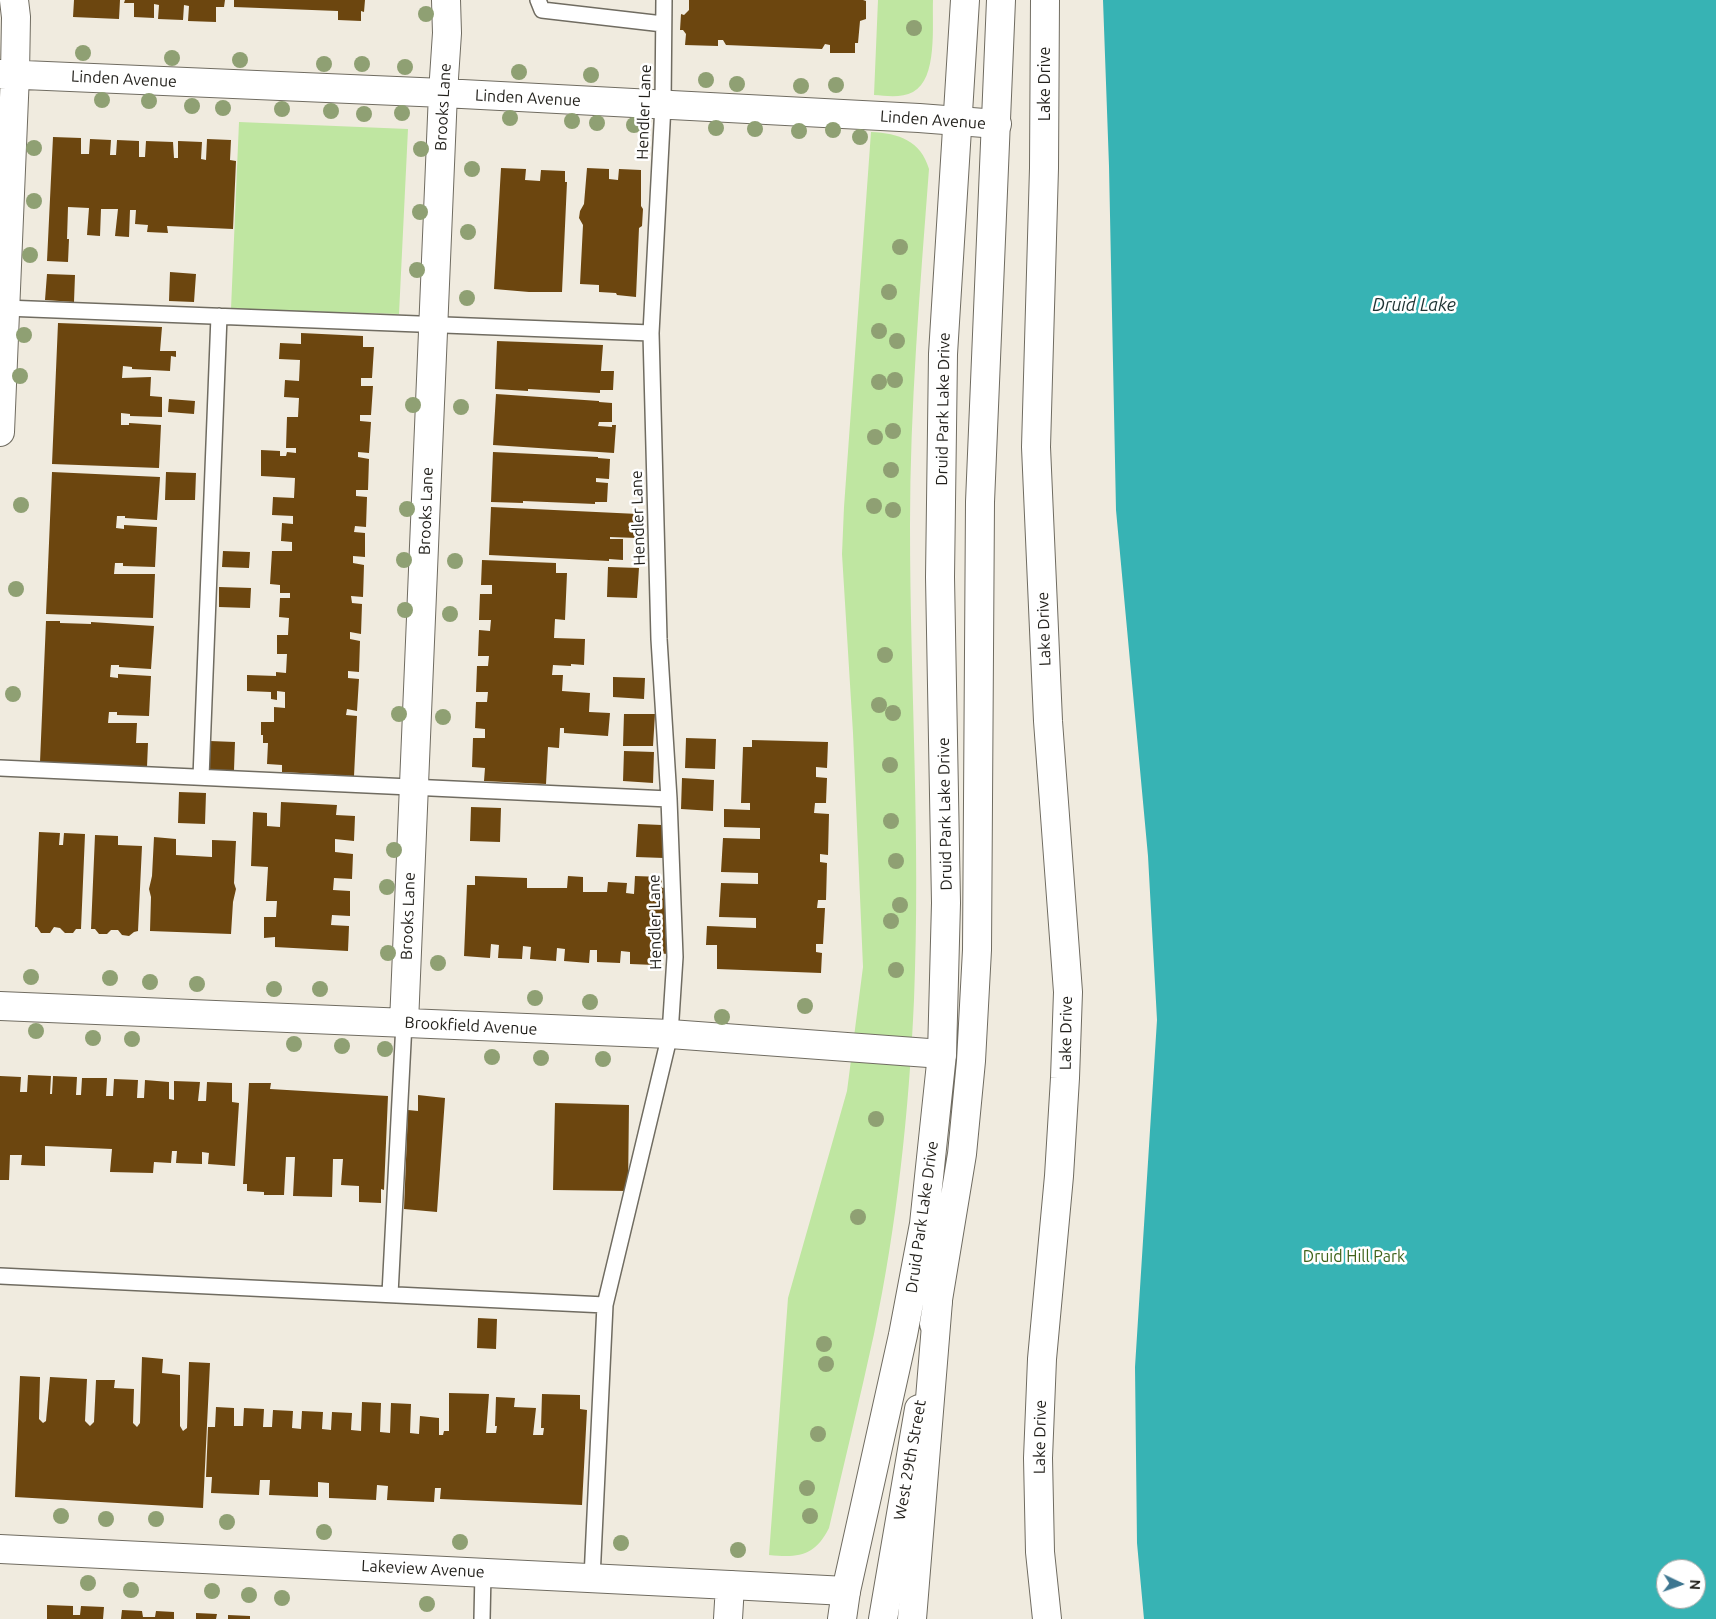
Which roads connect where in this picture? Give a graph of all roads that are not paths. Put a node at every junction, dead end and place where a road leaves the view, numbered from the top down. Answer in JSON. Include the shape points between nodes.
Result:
{"nodes":[{"id":1,"x":14,"y":0,"type":"edge"},
{"id":2,"x":446,"y":0,"type":"edge"},
{"id":3,"x":538,"y":0,"type":"edge"},
{"id":4,"x":664,"y":0,"type":"edge"},
{"id":5,"x":965,"y":0,"type":"edge"},
{"id":6,"x":1000,"y":0,"type":"edge"},
{"id":7,"x":1045,"y":0,"type":"edge"},
{"id":8,"x":664,"y":24,"type":"junction"},
{"id":9,"x":7,"y":74,"type":"edge"},
{"id":10,"x":443,"y":93,"type":"junction"},
{"id":11,"x":663,"y":105,"type":"junction"},
{"id":12,"x":958,"y":122,"type":"junction"},
{"id":13,"x":996,"y":124,"type":"junction"},
{"id":14,"x":4,"y":301,"type":"edge"},
{"id":15,"x":219,"y":316,"type":"junction"},
{"id":16,"x":434,"y":324,"type":"junction"},
{"id":17,"x":650,"y":332,"type":"junction"},
{"id":18,"x":0,"y":432,"type":"edge"},
{"id":19,"x":0,"y":768,"type":"edge"},
{"id":20,"x":201,"y":777,"type":"junction"},
{"id":21,"x":414,"y":787,"type":"junction"},
{"id":22,"x":669,"y":799,"type":"junction"},
{"id":23,"x":0,"y":1006,"type":"edge"},
{"id":24,"x":404,"y":1023,"type":"junction"},
{"id":25,"x":670,"y":1034,"type":"junction"},
{"id":26,"x":942,"y":1054,"type":"junction"},
{"id":27,"x":0,"y":1276,"type":"edge"},
{"id":28,"x":390,"y":1294,"type":"junction"},
{"id":29,"x":938,"y":1301,"type":"junction"},
{"id":30,"x":605,"y":1305,"type":"junction"},
{"id":31,"x":0,"y":1549,"type":"edge"},
{"id":32,"x":483,"y":1572,"type":"junction"},
{"id":33,"x":592,"y":1578,"type":"junction"},
{"id":34,"x":730,"y":1585,"type":"junction"},
{"id":35,"x":846,"y":1591,"type":"junction"},
{"id":36,"x":482,"y":1619,"type":"edge"},
{"id":37,"x":728,"y":1619,"type":"edge"},
{"id":38,"x":842,"y":1619,"type":"edge"},
{"id":39,"x":883,"y":1619,"type":"edge"},
{"id":40,"x":912,"y":1619,"type":"edge"},
{"id":41,"x":1048,"y":1619,"type":"edge"}],
"edges":[{"from":1,"to":9,"type":"main road","via":[[16,16]]},
{"from":2,"to":10,"type":"main road","name":"Brooks Lane"},
{"from":3,"to":8,"type":"lane","via":[[542,10]]},
{"from":4,"to":8,"type":"lane","name":"Hendler Lane"},
{"from":5,"to":12,"type":"main road","name":"Druid Park Lake Drive"},
{"from":6,"to":13,"type":"main road","name":"Druid Park Lake Drive"},
{"from":7,"to":41,"type":"main road","name":"Lake Drive","via":[[1036,447],[1048,721],[1068,992],[1059,1176],[1042,1359],[1038,1458],[1040,1552]]},
{"from":8,"to":11,"type":"lane","name":"Hendler Lane"},
{"from":9,"to":10,"type":"main road","name":"Linden Avenue"},
{"from":9,"to":14,"type":"main road"},
{"from":10,"to":11,"type":"main road","name":"Linden Avenue"},
{"from":10,"to":16,"type":"main road","name":"Brooks Lane"},
{"from":11,"to":12,"type":"main road","name":"Linden Avenue"},
{"from":11,"to":17,"type":"lane","name":"Hendler Lane"},
{"from":12,"to":13,"type":"main road","name":"Linden Avenue"},
{"from":12,"to":26,"type":"main road","name":"Druid Park Lake Drive","via":[[943,374],[940,577],[946,903]]},
{"from":13,"to":29,"type":"main road","name":"Druid Park Lake Drive","via":[[980,502],[976,968],[962,1154]]},
{"from":14,"to":15,"type":"lane"},
{"from":14,"to":18,"type":"main road"},
{"from":15,"to":16,"type":"lane"},
{"from":15,"to":20,"type":"lane"},
{"from":16,"to":17,"type":"lane"},
{"from":16,"to":21,"type":"main road","name":"Brooks Lane"},
{"from":17,"to":22,"type":"lane","name":"Hendler Lane","via":[[659,639]]},
{"from":19,"to":20,"type":"lane"},
{"from":20,"to":21,"type":"lane"},
{"from":21,"to":22,"type":"lane"},
{"from":21,"to":24,"type":"main road","name":"Brooks Lane"},
{"from":22,"to":25,"type":"lane","name":"Hendler Lane","via":[[674,957]]},
{"from":23,"to":24,"type":"main road","name":"Brookfield Avenue"},
{"from":24,"to":25,"type":"main road","name":"Brookfield Avenue"},
{"from":24,"to":28,"type":"lane"},
{"from":25,"to":26,"type":"main road","name":"Brookfield Avenue"},
{"from":25,"to":30,"type":"lane","name":"Hendler Lane"},
{"from":26,"to":35,"type":"main road","name":"Druid Park Lake Drive","via":[[924,1224]]},
{"from":27,"to":28,"type":"lane"},
{"from":28,"to":30,"type":"lane"},
{"from":29,"to":39,"type":"main road","name":"West 29th Street"},
{"from":29,"to":40,"type":"main road"},
{"from":30,"to":33,"type":"lane","name":"Hendler Lane"},
{"from":31,"to":32,"type":"main road","name":"Lakeview Avenue"},
{"from":32,"to":33,"type":"main road","name":"Lakeview Avenue"},
{"from":32,"to":36,"type":"lane"},
{"from":33,"to":34,"type":"main road","name":"Lakeview Avenue"},
{"from":34,"to":35,"type":"main road","name":"Lakeview Avenue"},
{"from":34,"to":37,"type":"main road"},
{"from":35,"to":38,"type":"main road","name":"Druid Park Lake Drive"}]}
